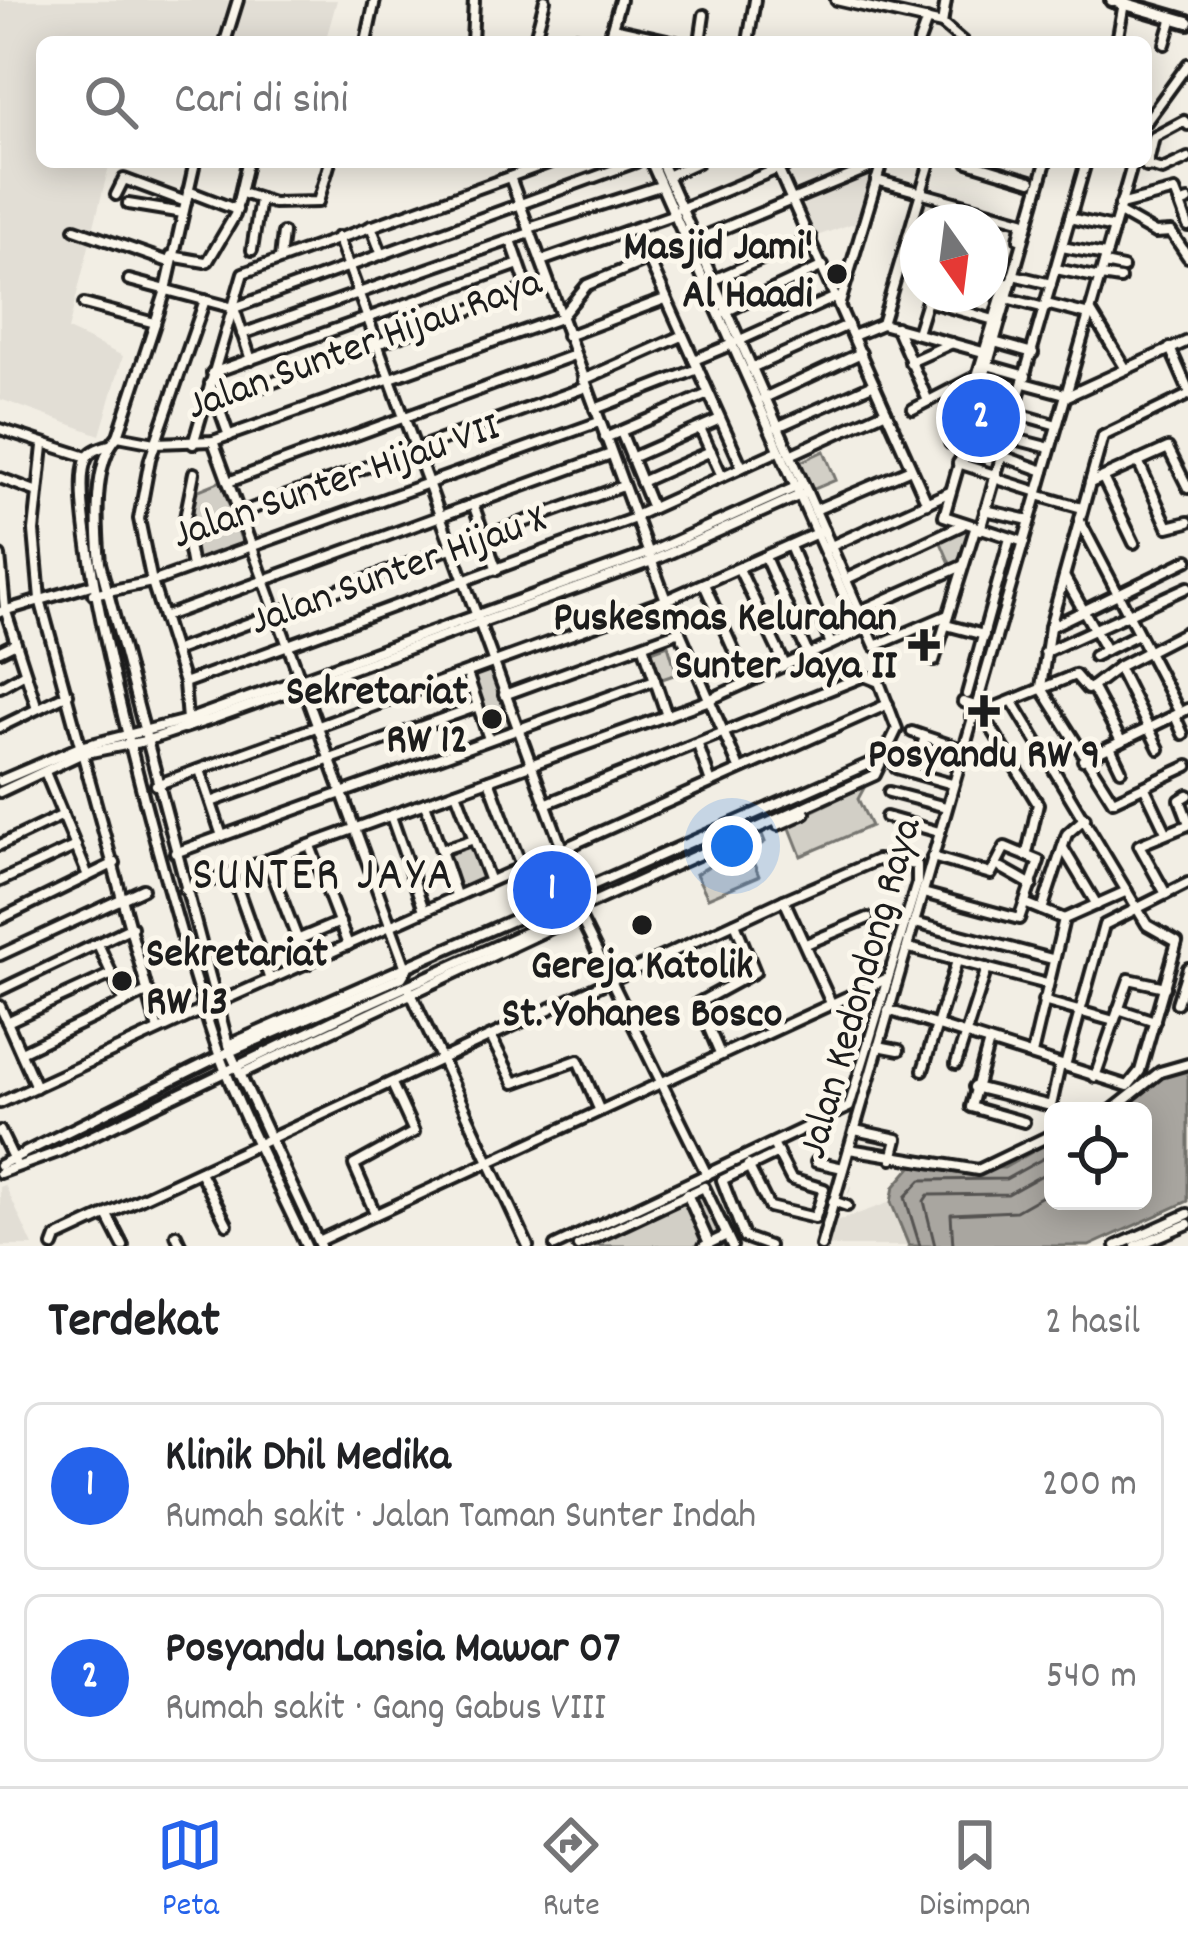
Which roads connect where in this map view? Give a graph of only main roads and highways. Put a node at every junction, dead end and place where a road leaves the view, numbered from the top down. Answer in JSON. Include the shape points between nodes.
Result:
{"nodes":[{"id":1,"x":1118,"y":2,"type":"edge"},
{"id":2,"x":1188,"y":21,"type":"edge"}],
"edges":[{"from":1,"to":2,"type":"main road"}]}
